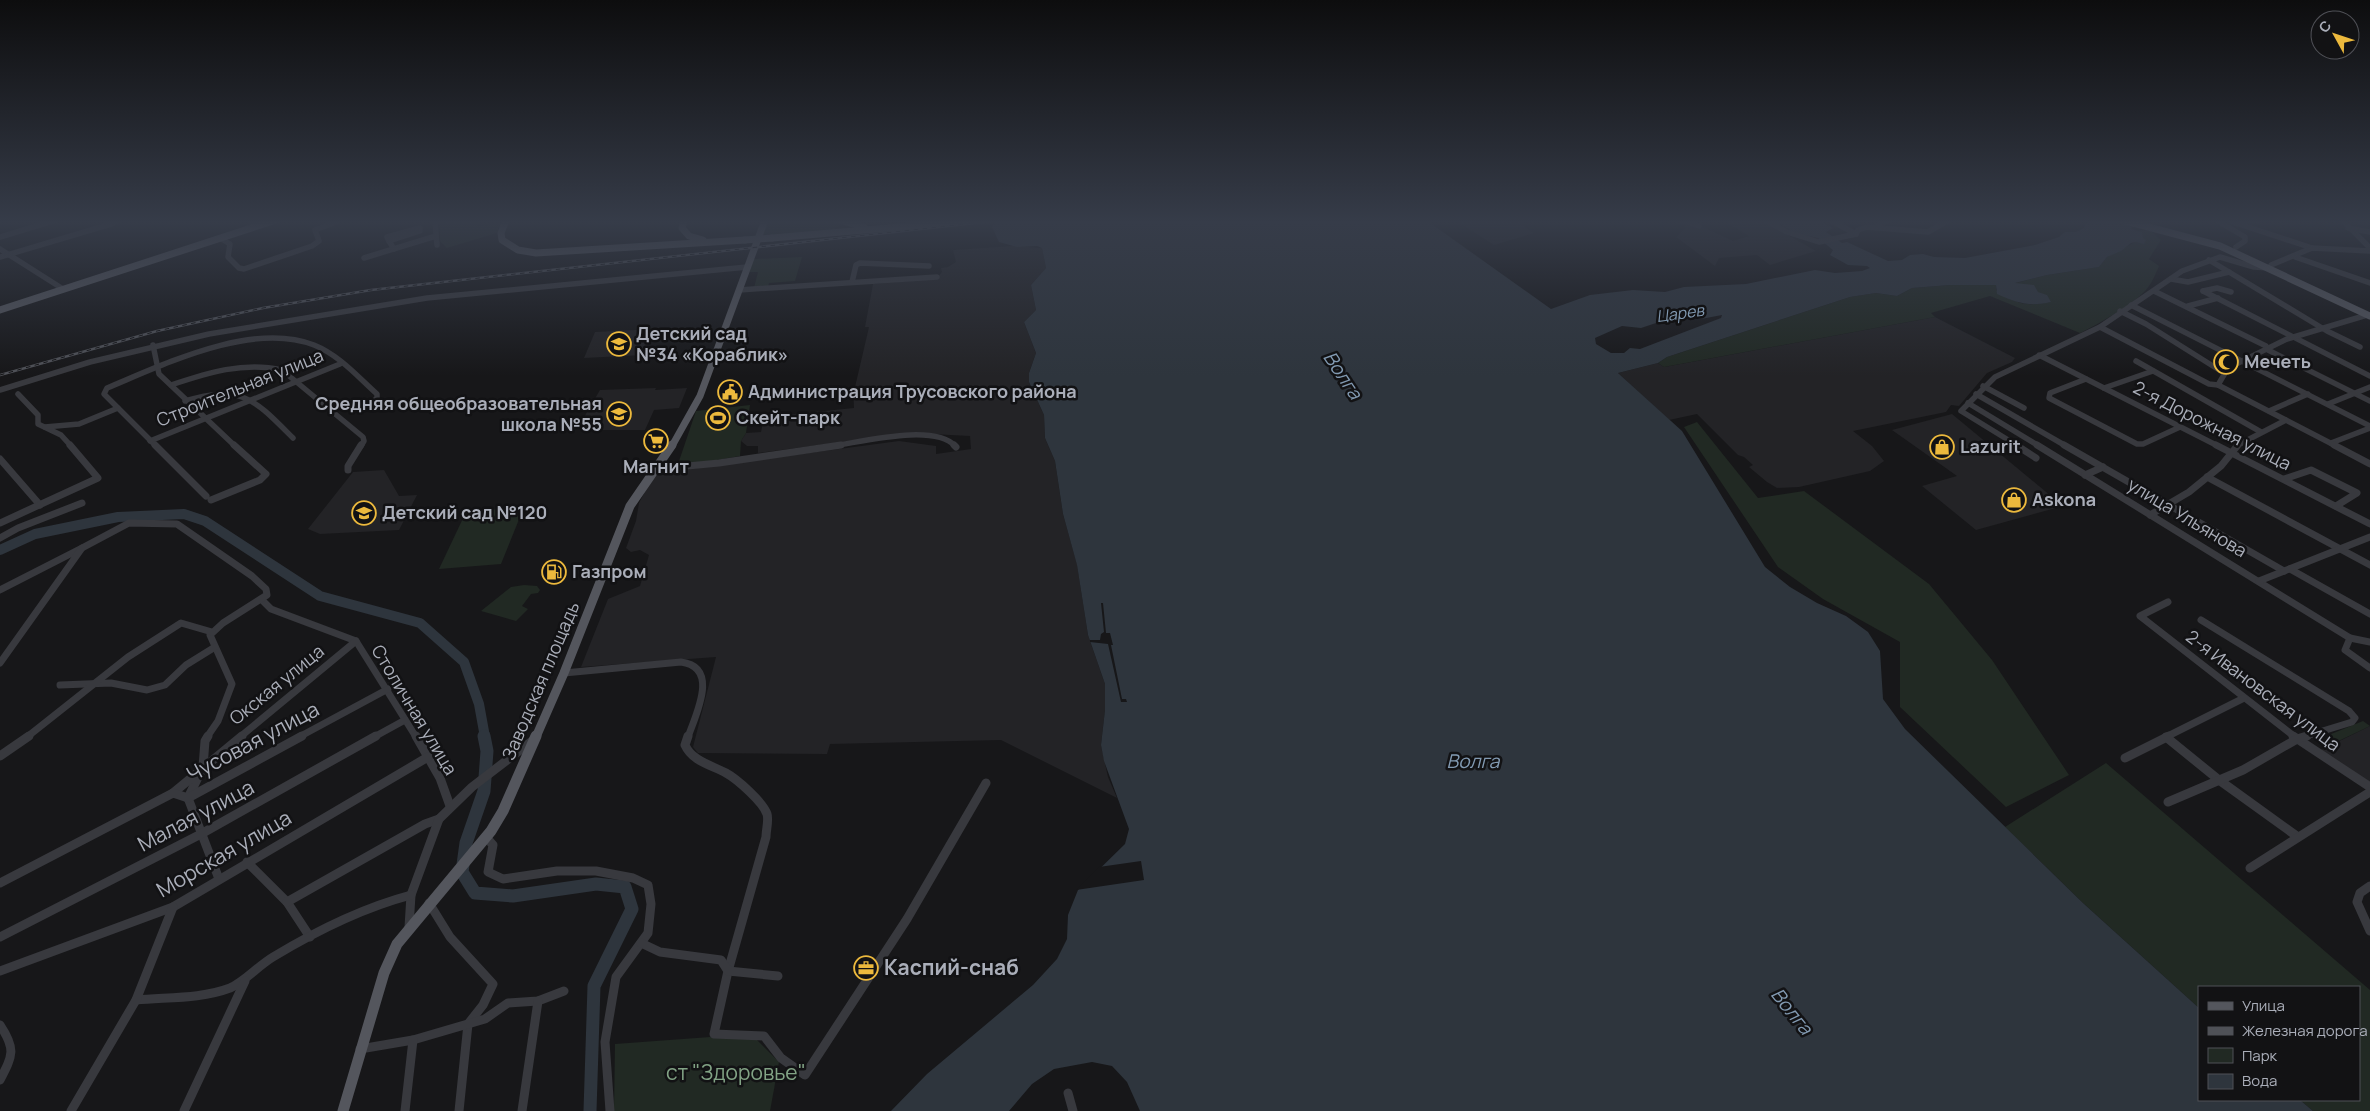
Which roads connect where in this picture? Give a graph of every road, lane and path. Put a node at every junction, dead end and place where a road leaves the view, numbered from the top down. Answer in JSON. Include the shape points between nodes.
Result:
{"nodes":[{"id":1,"x":36,"y":272,"type":"edge"},
{"id":2,"x":115,"y":272,"type":"edge"},
{"id":3,"x":697,"y":272,"type":"edge"},
{"id":4,"x":745,"y":272,"type":"edge"},
{"id":5,"x":855,"y":272,"type":"edge"},
{"id":6,"x":2181,"y":272,"type":"edge"},
{"id":7,"x":2229,"y":272,"type":"joint"},
{"id":8,"x":2278,"y":272,"type":"edge"},
{"id":9,"x":2338,"y":272,"type":"edge"},
{"id":10,"x":938,"y":277,"type":"dead end"},
{"id":11,"x":2170,"y":279,"type":"junction"},
{"id":12,"x":852,"y":282,"type":"junction"},
{"id":13,"x":2370,"y":283,"type":"edge"},
{"id":14,"x":62,"y":289,"type":"junction"},
{"id":15,"x":739,"y":290,"type":"junction"},
{"id":16,"x":2154,"y":290,"type":"junction"},
{"id":17,"x":2231,"y":292,"type":"dead end"},
{"id":18,"x":2218,"y":298,"type":"junction"},
{"id":19,"x":2130,"y":304,"type":"junction"},
{"id":20,"x":2188,"y":306,"type":"junction"},
{"id":21,"x":0,"y":310,"type":"edge"},
{"id":22,"x":2120,"y":311,"type":"junction"},
{"id":23,"x":2369,"y":316,"type":"edge"},
{"id":24,"x":2100,"y":326,"type":"junction"},
{"id":25,"x":2324,"y":328,"type":"junction"},
{"id":26,"x":2295,"y":337,"type":"junction"},
{"id":27,"x":153,"y":346,"type":"junction"},
{"id":28,"x":2360,"y":347,"type":"dead end"},
{"id":29,"x":2268,"y":350,"type":"junction"},
{"id":30,"x":2039,"y":355,"type":"junction"},
{"id":31,"x":2136,"y":361,"type":"dead end"},
{"id":32,"x":2239,"y":362,"type":"junction"},
{"id":33,"x":340,"y":364,"type":"junction"},
{"id":34,"x":156,"y":368,"type":"junction"},
{"id":35,"x":2153,"y":371,"type":"junction"},
{"id":36,"x":2224,"y":373,"type":"junction"},
{"id":37,"x":2370,"y":376,"type":"edge"},
{"id":38,"x":2086,"y":379,"type":"junction"},
{"id":39,"x":295,"y":382,"type":"junction"},
{"id":40,"x":171,"y":385,"type":"junction"},
{"id":41,"x":2218,"y":385,"type":"junction"},
{"id":42,"x":1983,"y":386,"type":"junction"},
{"id":43,"x":2370,"y":387,"type":"edge"},
{"id":44,"x":2104,"y":388,"type":"junction"},
{"id":45,"x":0,"y":390,"type":"edge"},
{"id":46,"x":2354,"y":393,"type":"junction"},
{"id":47,"x":18,"y":394,"type":"dead end"},
{"id":48,"x":1976,"y":394,"type":"junction"},
{"id":49,"x":2308,"y":394,"type":"junction"},
{"id":50,"x":249,"y":400,"type":"junction"},
{"id":51,"x":186,"y":401,"type":"junction"},
{"id":52,"x":2370,"y":401,"type":"edge"},
{"id":53,"x":1968,"y":403,"type":"junction"},
{"id":54,"x":2328,"y":404,"type":"junction"},
{"id":55,"x":383,"y":405,"type":"dead end"},
{"id":56,"x":118,"y":408,"type":"junction"},
{"id":57,"x":2024,"y":408,"type":"dead end"},
{"id":58,"x":2269,"y":411,"type":"junction"},
{"id":59,"x":202,"y":418,"type":"junction"},
{"id":60,"x":2286,"y":420,"type":"junction"},
{"id":61,"x":42,"y":427,"type":"junction"},
{"id":62,"x":2180,"y":427,"type":"junction"},
{"id":63,"x":2370,"y":427,"type":"edge"},
{"id":64,"x":2261,"y":432,"type":"junction"},
{"id":65,"x":293,"y":438,"type":"dead end"},
{"id":66,"x":150,"y":441,"type":"junction"},
{"id":67,"x":2331,"y":443,"type":"junction"},
{"id":68,"x":956,"y":447,"type":"dead end"},
{"id":69,"x":2231,"y":453,"type":"junction"},
{"id":70,"x":2036,"y":458,"type":"dead end"},
{"id":71,"x":0,"y":459,"type":"edge"},
{"id":72,"x":2370,"y":464,"type":"edge"},
{"id":73,"x":2103,"y":467,"type":"junction"},
{"id":74,"x":348,"y":470,"type":"dead end"},
{"id":75,"x":656,"y":470,"type":"junction"},
{"id":76,"x":2084,"y":475,"type":"junction"},
{"id":77,"x":2207,"y":477,"type":"junction"},
{"id":78,"x":2284,"y":479,"type":"junction"},
{"id":79,"x":82,"y":503,"type":"dead end"},
{"id":80,"x":40,"y":505,"type":"junction"},
{"id":81,"x":2168,"y":506,"type":"junction"},
{"id":82,"x":2336,"y":506,"type":"junction"},
{"id":83,"x":2150,"y":516,"type":"junction"},
{"id":84,"x":0,"y":523,"type":"edge"},
{"id":85,"x":2370,"y":524,"type":"edge"},
{"id":86,"x":2370,"y":537,"type":"edge"},
{"id":87,"x":0,"y":538,"type":"edge"},
{"id":88,"x":82,"y":548,"type":"junction"},
{"id":89,"x":2341,"y":548,"type":"junction"},
{"id":90,"x":2370,"y":565,"type":"edge"},
{"id":91,"x":2287,"y":570,"type":"junction"},
{"id":92,"x":2259,"y":581,"type":"junction"},
{"id":93,"x":0,"y":590,"type":"edge"},
{"id":94,"x":262,"y":600,"type":"junction"},
{"id":95,"x":2168,"y":602,"type":"dead end"},
{"id":96,"x":2370,"y":614,"type":"edge"},
{"id":97,"x":2201,"y":620,"type":"dead end"},
{"id":98,"x":212,"y":632,"type":"junction"},
{"id":99,"x":2350,"y":638,"type":"junction"},
{"id":100,"x":356,"y":641,"type":"junction"},
{"id":101,"x":2370,"y":643,"type":"edge"},
{"id":102,"x":214,"y":647,"type":"junction"},
{"id":103,"x":0,"y":662,"type":"edge"},
{"id":104,"x":2370,"y":668,"type":"edge"},
{"id":105,"x":564,"y":673,"type":"junction"},
{"id":106,"x":60,"y":685,"type":"dead end"},
{"id":107,"x":92,"y":685,"type":"junction"},
{"id":108,"x":388,"y":689,"type":"junction"},
{"id":109,"x":2244,"y":698,"type":"junction"},
{"id":110,"x":405,"y":720,"type":"junction"},
{"id":111,"x":2166,"y":737,"type":"junction"},
{"id":112,"x":535,"y":739,"type":"junction"},
{"id":113,"x":2297,"y":739,"type":"junction"},
{"id":114,"x":0,"y":756,"type":"edge"},
{"id":115,"x":428,"y":757,"type":"junction"},
{"id":116,"x":2125,"y":758,"type":"dead end"},
{"id":117,"x":203,"y":767,"type":"junction"},
{"id":118,"x":2219,"y":780,"type":"junction"},
{"id":119,"x":986,"y":783,"type":"dead end"},
{"id":120,"x":2370,"y":787,"type":"edge"},
{"id":121,"x":2370,"y":792,"type":"edge"},
{"id":122,"x":173,"y":793,"type":"junction"},
{"id":123,"x":188,"y":798,"type":"junction"},
{"id":124,"x":2168,"y":802,"type":"dead end"},
{"id":125,"x":450,"y":806,"type":"junction"},
{"id":126,"x":439,"y":820,"type":"junction"},
{"id":127,"x":201,"y":834,"type":"junction"},
{"id":128,"x":488,"y":834,"type":"junction"},
{"id":129,"x":2298,"y":837,"type":"junction"},
{"id":130,"x":247,"y":862,"type":"junction"},
{"id":131,"x":2250,"y":868,"type":"dead end"},
{"id":132,"x":219,"y":879,"type":"junction"},
{"id":133,"x":0,"y":883,"type":"edge"},
{"id":134,"x":2370,"y":886,"type":"edge"},
{"id":135,"x":411,"y":895,"type":"junction"},
{"id":136,"x":432,"y":900,"type":"junction"},
{"id":137,"x":287,"y":902,"type":"junction"},
{"id":138,"x":173,"y":907,"type":"junction"},
{"id":139,"x":410,"y":927,"type":"junction"},
{"id":140,"x":2370,"y":931,"type":"edge"},
{"id":141,"x":0,"y":937,"type":"edge"},
{"id":142,"x":310,"y":937,"type":"junction"},
{"id":143,"x":641,"y":943,"type":"junction"},
{"id":144,"x":0,"y":970,"type":"edge"},
{"id":145,"x":728,"y":971,"type":"junction"},
{"id":146,"x":778,"y":976,"type":"dead end"},
{"id":147,"x":244,"y":982,"type":"junction"},
{"id":148,"x":564,"y":991,"type":"dead end"},
{"id":149,"x":136,"y":1000,"type":"junction"},
{"id":150,"x":538,"y":1001,"type":"junction"},
{"id":151,"x":468,"y":1024,"type":"junction"},
{"id":152,"x":0,"y":1025,"type":"edge"},
{"id":153,"x":413,"y":1040,"type":"junction"},
{"id":154,"x":360,"y":1049,"type":"junction"},
{"id":155,"x":0,"y":1080,"type":"edge"},
{"id":156,"x":1068,"y":1093,"type":"dead end"},
{"id":157,"x":71,"y":1111,"type":"edge"},
{"id":158,"x":184,"y":1111,"type":"edge"},
{"id":159,"x":344,"y":1111,"type":"edge"},
{"id":160,"x":405,"y":1111,"type":"edge"},
{"id":161,"x":459,"y":1111,"type":"edge"},
{"id":162,"x":522,"y":1111,"type":"edge"},
{"id":163,"x":610,"y":1111,"type":"edge"},
{"id":164,"x":1073,"y":1111,"type":"edge"}],
"edges":[{"from":1,"to":14,"type":"street"},
{"from":2,"to":14,"type":"main road"},
{"from":3,"to":27,"type":"street","via":[[427,298]]},
{"from":4,"to":15,"type":"main road","name":"Заводская площадь"},
{"from":5,"to":12,"type":"street"},
{"from":6,"to":11,"type":"street"},
{"from":7,"to":11,"type":"street","via":[[2188,282]]},
{"from":7,"to":25,"type":"street"},
{"from":8,"to":23,"type":"main road"},
{"from":9,"to":13,"type":"street"},
{"from":10,"to":12,"type":"street"},
{"from":11,"to":16,"type":"street"},
{"from":12,"to":15,"type":"street"},
{"from":14,"to":21,"type":"main road"},
{"from":15,"to":75,"type":"main road","name":"Заводская площадь","via":[[693,411]]},
{"from":16,"to":19,"type":"street"},
{"from":16,"to":20,"type":"street"},
{"from":17,"to":18,"type":"street","via":[[2217,288],[2203,291]]},
{"from":18,"to":20,"type":"street"},
{"from":18,"to":26,"type":"street"},
{"from":19,"to":22,"type":"street"},
{"from":19,"to":32,"type":"street"},
{"from":20,"to":29,"type":"street","via":[[2266,346]]},
{"from":22,"to":24,"type":"street"},
{"from":22,"to":36,"type":"street"},
{"from":23,"to":25,"type":"street"},
{"from":24,"to":30,"type":"street"},
{"from":24,"to":41,"type":"street","via":[[2208,384]]},
{"from":25,"to":26,"type":"street"},
{"from":25,"to":28,"type":"street"},
{"from":26,"to":29,"type":"street"},
{"from":26,"to":37,"type":"street"},
{"from":27,"to":34,"type":"street"},
{"from":27,"to":45,"type":"street"},
{"from":29,"to":32,"type":"street"},
{"from":29,"to":46,"type":"street"},
{"from":30,"to":38,"type":"street","name":"2-я Дорожная улица"},
{"from":30,"to":42,"type":"street","via":[[1995,376]]},
{"from":31,"to":35,"type":"street"},
{"from":32,"to":36,"type":"street"},
{"from":32,"to":49,"type":"street"},
{"from":33,"to":34,"type":"street","via":[[317,346],[279,337],[199,352]]},
{"from":33,"to":39,"type":"street","name":"Строительная улица"},
{"from":33,"to":55,"type":"street","via":[[377,394],[368,406]]},
{"from":34,"to":40,"type":"street"},
{"from":34,"to":56,"type":"street","via":[[104,390]]},
{"from":35,"to":44,"type":"street"},
{"from":35,"to":64,"type":"street"},
{"from":36,"to":41,"type":"street"},
{"from":38,"to":44,"type":"street","name":"2-я Дорожная улица"},
{"from":38,"to":62,"type":"street","via":[[2050,393],[2049,398],[2131,442],[2143,444]]},
{"from":39,"to":40,"type":"street","via":[[282,370],[265,367],[217,370]]},
{"from":39,"to":50,"type":"street","name":"Строительная улица"},
{"from":39,"to":74,"type":"street","via":[[363,437],[364,441]]},
{"from":40,"to":51,"type":"street"},
{"from":41,"to":58,"type":"street"},
{"from":42,"to":48,"type":"street"},
{"from":42,"to":57,"type":"street"},
{"from":43,"to":46,"type":"street"},
{"from":44,"to":62,"type":"street","name":"2-я Дорожная улица"},
{"from":46,"to":52,"type":"street"},
{"from":46,"to":54,"type":"street"},
{"from":47,"to":61,"type":"street","via":[[38,415],[38,424]]},
{"from":48,"to":53,"type":"street"},
{"from":48,"to":73,"type":"street"},
{"from":49,"to":54,"type":"street"},
{"from":49,"to":58,"type":"street"},
{"from":50,"to":51,"type":"street","via":[[237,394],[217,393]]},
{"from":50,"to":59,"type":"street","name":"Строительная улица"},
{"from":50,"to":65,"type":"street","via":[[256,402]]},
{"from":51,"to":59,"type":"street"},
{"from":53,"to":70,"type":"street","via":[[1961,411]]},
{"from":53,"to":76,"type":"street","name":"улица Ульянова"},
{"from":54,"to":63,"type":"street"},
{"from":56,"to":61,"type":"street","via":[[71,426]]},
{"from":56,"to":66,"type":"street"},
{"from":58,"to":60,"type":"street"},
{"from":59,"to":66,"type":"street","name":"Строительная улица"},
{"from":59,"to":66,"type":"street","via":[[266,474],[260,480],[209,498]]},
{"from":60,"to":64,"type":"street"},
{"from":60,"to":67,"type":"street"},
{"from":61,"to":80,"type":"street","via":[[61,435],[98,478]]},
{"from":62,"to":69,"type":"street","name":"2-я Дорожная улица"},
{"from":63,"to":67,"type":"street"},
{"from":64,"to":69,"type":"street","via":[[2235,447]]},
{"from":67,"to":72,"type":"street"},
{"from":68,"to":75,"type":"street","via":[[951,441],[911,435]]},
{"from":69,"to":77,"type":"street"},
{"from":69,"to":78,"type":"street","name":"2-я Дорожная улица"},
{"from":71,"to":80,"type":"street"},
{"from":73,"to":76,"type":"street"},
{"from":73,"to":81,"type":"street"},
{"from":75,"to":105,"type":"main road","name":"Заводская площадь","via":[[630,506]]},
{"from":76,"to":83,"type":"street","name":"улица Ульянова"},
{"from":77,"to":81,"type":"street"},
{"from":77,"to":89,"type":"street"},
{"from":78,"to":82,"type":"street","name":"2-я Дорожная улица"},
{"from":78,"to":82,"type":"street","via":[[2311,470],[2357,493]]},
{"from":79,"to":87,"type":"street"},
{"from":80,"to":84,"type":"street"},
{"from":81,"to":83,"type":"street"},
{"from":81,"to":91,"type":"street"},
{"from":82,"to":85,"type":"street","name":"2-я Дорожная улица"},
{"from":83,"to":92,"type":"street","name":"улица Ульянова"},
{"from":86,"to":89,"type":"street"},
{"from":88,"to":93,"type":"street"},
{"from":88,"to":94,"type":"street","via":[[129,523],[175,523],[252,576],[267,592]]},
{"from":88,"to":103,"type":"street"},
{"from":89,"to":90,"type":"street"},
{"from":89,"to":91,"type":"street"},
{"from":91,"to":92,"type":"street"},
{"from":91,"to":96,"type":"street"},
{"from":92,"to":99,"type":"street","name":"улица Ульянова"},
{"from":94,"to":98,"type":"street"},
{"from":94,"to":100,"type":"street","name":"Столичная улица","via":[[271,609]]},
{"from":95,"to":109,"type":"street","name":"2-я Ивановская улица","via":[[2140,616]]},
{"from":97,"to":113,"type":"street","via":[[2355,718],[2352,722]]},
{"from":98,"to":102,"type":"street","via":[[210,637]]},
{"from":98,"to":107,"type":"street","via":[[181,623]]},
{"from":99,"to":101,"type":"street"},
{"from":99,"to":104,"type":"street","via":[[2345,650]]},
{"from":100,"to":108,"type":"street","name":"Столичная улица"},
{"from":100,"to":117,"type":"street","name":"Окская улица"},
{"from":102,"to":107,"type":"street","via":[[186,665],[165,685],[147,690],[111,683]]},
{"from":102,"to":117,"type":"street","via":[[232,684],[218,721],[205,740]]},
{"from":105,"to":112,"type":"main road","name":"Заводская площадь"},
{"from":105,"to":145,"type":"street","via":[[681,662],[692,664],[700,672],[704,684],[686,749],[728,774],[758,800],[767,814],[766,837]]},
{"from":106,"to":107,"type":"street"},
{"from":107,"to":114,"type":"street"},
{"from":108,"to":110,"type":"street","name":"Столичная улица"},
{"from":108,"to":123,"type":"street","name":"Чусовая улица"},
{"from":109,"to":111,"type":"street"},
{"from":109,"to":113,"type":"street","name":"2-я Ивановская улица"},
{"from":110,"to":115,"type":"street","name":"Столичная улица"},
{"from":110,"to":127,"type":"street","name":"Малая улица"},
{"from":111,"to":116,"type":"street"},
{"from":111,"to":118,"type":"street"},
{"from":112,"to":125,"type":"street"},
{"from":112,"to":128,"type":"main road","name":"Заводская площадь"},
{"from":113,"to":118,"type":"street","via":[[2244,770]]},
{"from":113,"to":120,"type":"street","name":"2-я Ивановская улица"},
{"from":115,"to":125,"type":"street","name":"Столичная улица"},
{"from":115,"to":130,"type":"street","name":"Морская улица"},
{"from":117,"to":122,"type":"street","name":"Окская улица"},
{"from":117,"to":123,"type":"street"},
{"from":118,"to":124,"type":"street"},
{"from":118,"to":129,"type":"street"},
{"from":119,"to":145,"type":"street","via":[[907,919],[805,1074],[781,1058],[764,1036],[714,1034]]},
{"from":121,"to":129,"type":"street"},
{"from":122,"to":123,"type":"street","name":"Чусовая улица"},
{"from":122,"to":133,"type":"street","name":"Чусовая улица"},
{"from":123,"to":127,"type":"street"},
{"from":125,"to":126,"type":"street"},
{"from":126,"to":135,"type":"street"},
{"from":126,"to":137,"type":"street","via":[[425,824]]},
{"from":127,"to":132,"type":"street"},
{"from":127,"to":141,"type":"street","name":"Малая улица"},
{"from":128,"to":136,"type":"main road","name":"Заводская площадь"},
{"from":128,"to":143,"type":"street","via":[[493,845],[488,872],[503,879],[528,874],[617,871],[648,885],[651,904],[648,933]]},
{"from":129,"to":131,"type":"street"},
{"from":130,"to":132,"type":"street","name":"Морская улица"},
{"from":130,"to":137,"type":"street"},
{"from":132,"to":138,"type":"street","name":"Морская улица"},
{"from":134,"to":140,"type":"street","via":[[2360,893],[2357,902]]},
{"from":135,"to":139,"type":"street"},
{"from":135,"to":142,"type":"street","via":[[391,900]]},
{"from":136,"to":139,"type":"main road","name":"Заводская площадь"},
{"from":136,"to":151,"type":"street","via":[[450,937],[493,984],[483,1005]]},
{"from":137,"to":142,"type":"street"},
{"from":138,"to":144,"type":"street","name":"Морская улица"},
{"from":138,"to":149,"type":"street"},
{"from":139,"to":154,"type":"main road","name":"Заводская площадь","via":[[397,944],[384,973]]},
{"from":142,"to":147,"type":"street","via":[[258,966]]},
{"from":143,"to":145,"type":"street","via":[[660,952],[721,960]]},
{"from":143,"to":163,"type":"street","via":[[616,978],[605,1042]]},
{"from":145,"to":146,"type":"street"},
{"from":147,"to":149,"type":"street","via":[[216,992]]},
{"from":147,"to":158,"type":"street"},
{"from":148,"to":150,"type":"street"},
{"from":149,"to":157,"type":"street"},
{"from":150,"to":151,"type":"street","via":[[508,1003],[485,1019]]},
{"from":150,"to":162,"type":"street"},
{"from":151,"to":153,"type":"street"},
{"from":151,"to":161,"type":"street"},
{"from":152,"to":155,"type":"street","via":[[13,1050]]},
{"from":153,"to":154,"type":"street"},
{"from":153,"to":160,"type":"street"},
{"from":154,"to":159,"type":"main road","name":"Заводская площадь"},
{"from":156,"to":164,"type":"street"}]}
